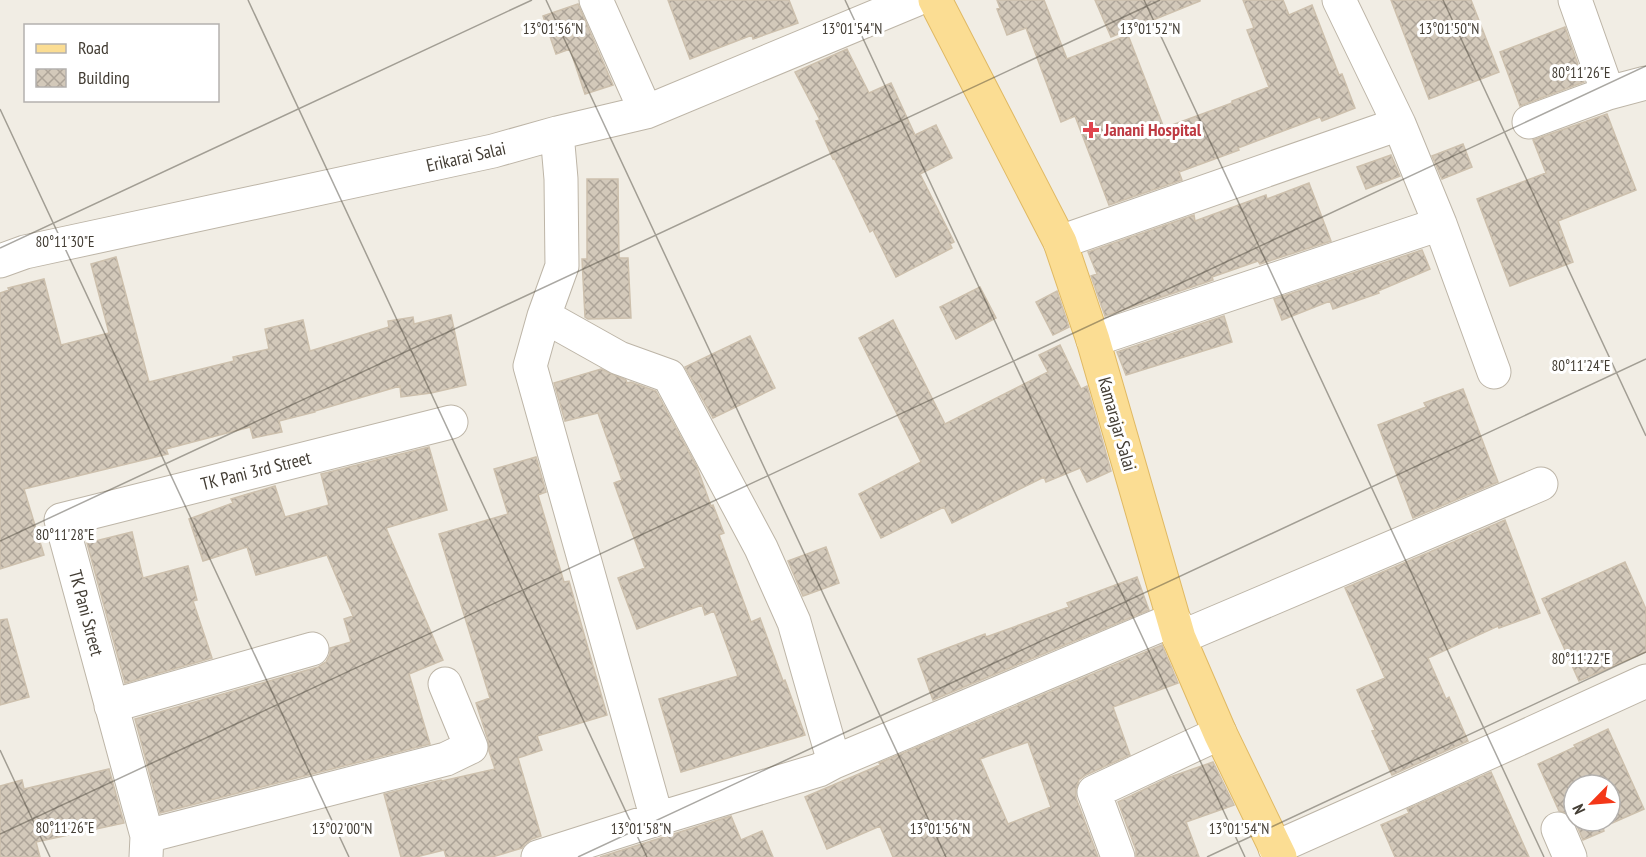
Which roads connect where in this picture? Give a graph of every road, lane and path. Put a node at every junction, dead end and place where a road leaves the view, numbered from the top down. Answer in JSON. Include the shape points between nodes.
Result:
{"nodes":[{"id":1,"x":596,"y":0,"type":"edge"},
{"id":2,"x":915,"y":0,"type":"edge"},
{"id":3,"x":935,"y":0,"type":"edge"},
{"id":4,"x":1339,"y":0,"type":"edge"},
{"id":5,"x":1575,"y":0,"type":"edge"},
{"id":6,"x":1646,"y":83,"type":"edge"},
{"id":7,"x":1608,"y":93,"type":"junction"},
{"id":8,"x":646,"y":112,"type":"junction"},
{"id":9,"x":1529,"y":122,"type":"dead end"},
{"id":10,"x":1399,"y":124,"type":"junction"},
{"id":11,"x":557,"y":134,"type":"junction"},
{"id":12,"x":1440,"y":224,"type":"junction"},
{"id":13,"x":1060,"y":242,"type":"junction"},
{"id":14,"x":0,"y":261,"type":"edge"},
{"id":15,"x":544,"y":316,"type":"junction"},
{"id":16,"x":1093,"y":340,"type":"junction"},
{"id":17,"x":1494,"y":372,"type":"dead end"},
{"id":18,"x":451,"y":422,"type":"dead end"},
{"id":19,"x":1541,"y":484,"type":"dead end"},
{"id":20,"x":61,"y":520,"type":"joint"},
{"id":21,"x":1177,"y":630,"type":"junction"},
{"id":22,"x":312,"y":649,"type":"dead end"},
{"id":23,"x":1646,"y":681,"type":"edge"},
{"id":24,"x":446,"y":684,"type":"dead end"},
{"id":25,"x":111,"y":706,"type":"junction"},
{"id":26,"x":1220,"y":733,"type":"junction"},
{"id":27,"x":834,"y":762,"type":"junction"},
{"id":28,"x":657,"y":819,"type":"junction"},
{"id":29,"x":146,"y":847,"type":"edge"},
{"id":30,"x":1277,"y":852,"type":"edge"},
{"id":31,"x":538,"y":857,"type":"edge"},
{"id":32,"x":1118,"y":857,"type":"edge"}],
"edges":[{"from":1,"to":8,"type":"street"},
{"from":2,"to":8,"type":"street","name":"Erikarai Salai"},
{"from":3,"to":13,"type":"main road","name":"Kamarajar Salai"},
{"from":4,"to":10,"type":"street"},
{"from":5,"to":7,"type":"street"},
{"from":6,"to":7,"type":"street"},
{"from":7,"to":9,"type":"street"},
{"from":8,"to":11,"type":"street","name":"Erikarai Salai"},
{"from":10,"to":12,"type":"street"},
{"from":10,"to":13,"type":"street"},
{"from":11,"to":14,"type":"street","name":"Erikarai Salai","via":[[25,252]]},
{"from":11,"to":15,"type":"street","via":[[562,266]]},
{"from":12,"to":16,"type":"street"},
{"from":12,"to":17,"type":"street"},
{"from":13,"to":16,"type":"main road","name":"Kamarajar Salai"},
{"from":15,"to":27,"type":"street","via":[[619,358],[669,376],[761,548],[794,621]]},
{"from":15,"to":28,"type":"street","via":[[530,366]]},
{"from":16,"to":21,"type":"main road","name":"Kamarajar Salai"},
{"from":18,"to":20,"type":"street","name":"TK Pani 3rd Street"},
{"from":19,"to":21,"type":"street"},
{"from":20,"to":25,"type":"street","name":"TK Pani Street"},
{"from":21,"to":26,"type":"main road","name":"Kamarajar Salai"},
{"from":21,"to":27,"type":"street","via":[[1163,624]]},
{"from":22,"to":25,"type":"street"},
{"from":23,"to":30,"type":"street"},
{"from":24,"to":29,"type":"street","via":[[471,747],[446,759]]},
{"from":25,"to":29,"type":"street","name":"TK Pani Street"},
{"from":26,"to":30,"type":"main road","name":"Kamarajar Salai"},
{"from":26,"to":32,"type":"street","via":[[1094,792]]},
{"from":27,"to":28,"type":"street","via":[[819,770]]},
{"from":28,"to":31,"type":"street"}]}
